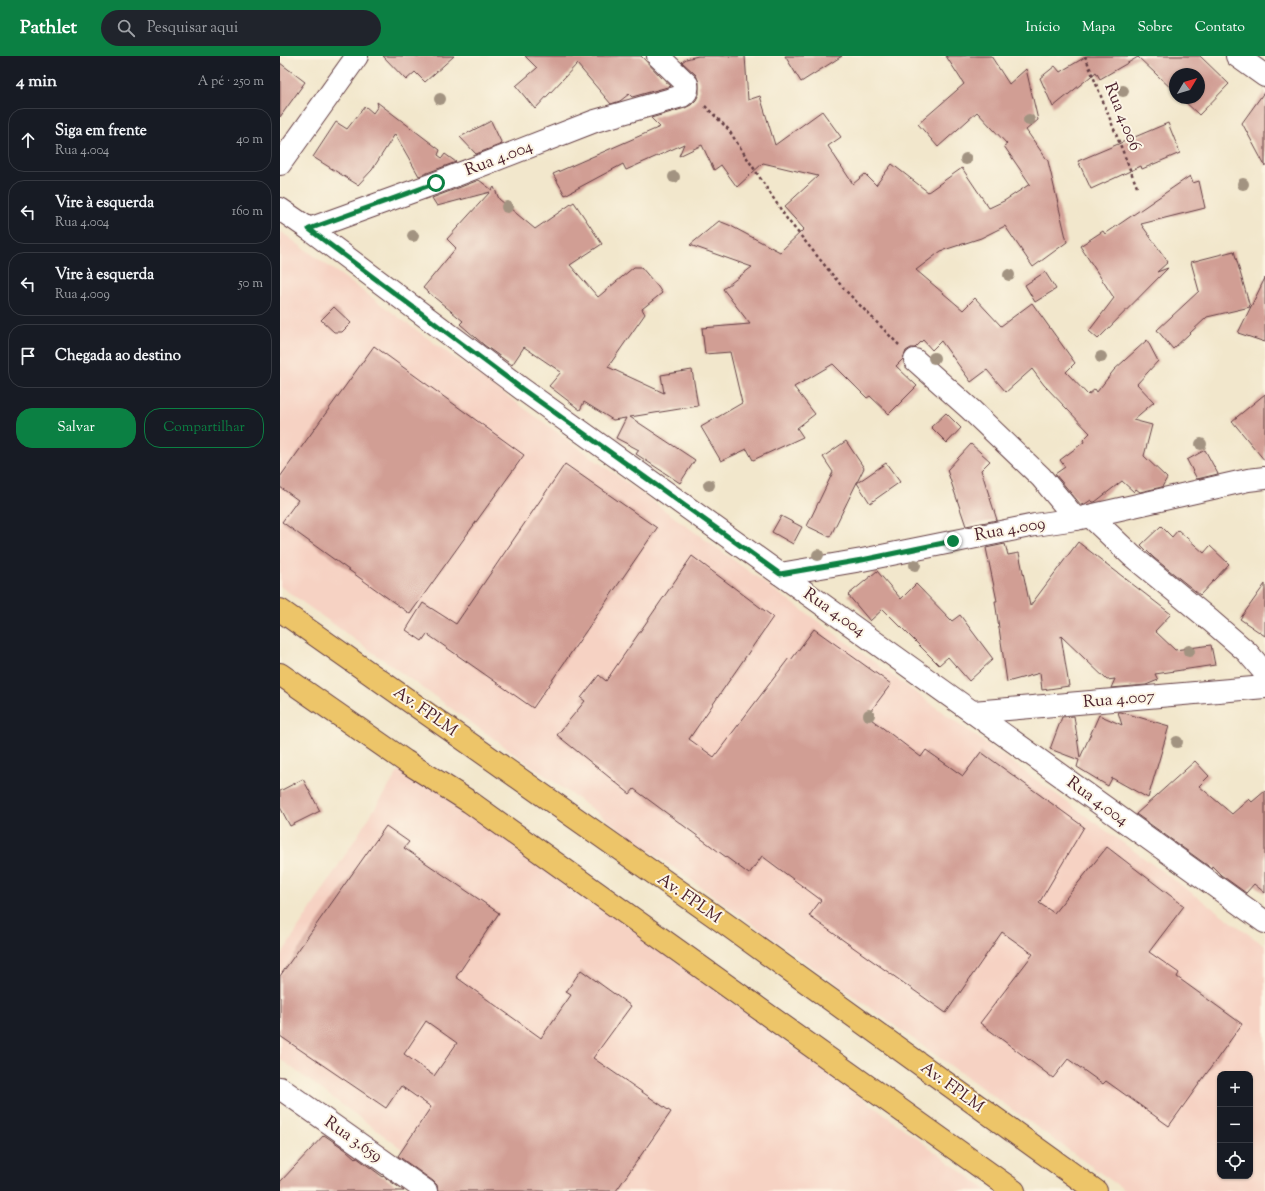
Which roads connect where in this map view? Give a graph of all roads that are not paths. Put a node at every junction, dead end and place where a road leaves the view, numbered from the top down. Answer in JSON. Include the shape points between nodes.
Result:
{"nodes":[{"id":1,"x":357,"y":56,"type":"edge"},
{"id":2,"x":658,"y":56,"type":"edge"},
{"id":3,"x":1237,"y":56,"type":"edge"},
{"id":4,"x":1265,"y":76,"type":"edge"},
{"id":5,"x":280,"y":164,"type":"edge"},
{"id":6,"x":280,"y":209,"type":"edge"},
{"id":7,"x":309,"y":229,"type":"junction"},
{"id":8,"x":915,"y":360,"type":"road end"},
{"id":9,"x":1265,"y":478,"type":"edge"},
{"id":10,"x":1083,"y":518,"type":"junction"},
{"id":11,"x":780,"y":574,"type":"junction"},
{"id":12,"x":280,"y":610,"type":"edge"},
{"id":13,"x":1265,"y":673,"type":"edge"},
{"id":14,"x":280,"y":674,"type":"edge"},
{"id":15,"x":1265,"y":687,"type":"edge"},
{"id":16,"x":974,"y":712,"type":"junction"},
{"id":17,"x":1265,"y":922,"type":"edge"},
{"id":18,"x":280,"y":1088,"type":"edge"},
{"id":19,"x":426,"y":1191,"type":"edge"},
{"id":20,"x":1014,"y":1191,"type":"edge"},
{"id":21,"x":1096,"y":1191,"type":"edge"}],
"edges":[{"from":1,"to":5,"type":"street"},
{"from":2,"to":7,"type":"street","name":"Rua 4.004","via":[[687,84],[686,94],[595,122]]},
{"from":3,"to":4,"type":"street"},
{"from":6,"to":7,"type":"street","name":"Rua 4.004"},
{"from":7,"to":11,"type":"street","name":"Rua 4.004","via":[[528,393]]},
{"from":8,"to":10,"type":"street"},
{"from":9,"to":10,"type":"street","name":"Rua 4.009"},
{"from":10,"to":11,"type":"street","name":"Rua 4.009"},
{"from":10,"to":13,"type":"street","via":[[1212,620],[1247,652]]},
{"from":11,"to":16,"type":"street","name":"Rua 4.004"},
{"from":12,"to":21,"type":"main road","name":"Av. FPLM","via":[[723,922]]},
{"from":14,"to":20,"type":"main road","via":[[405,761],[470,802]]},
{"from":15,"to":16,"type":"street","name":"Rua 4.007"},
{"from":16,"to":17,"type":"street","name":"Rua 4.004"},
{"from":18,"to":19,"type":"street","name":"Rua 3.659"}]}
